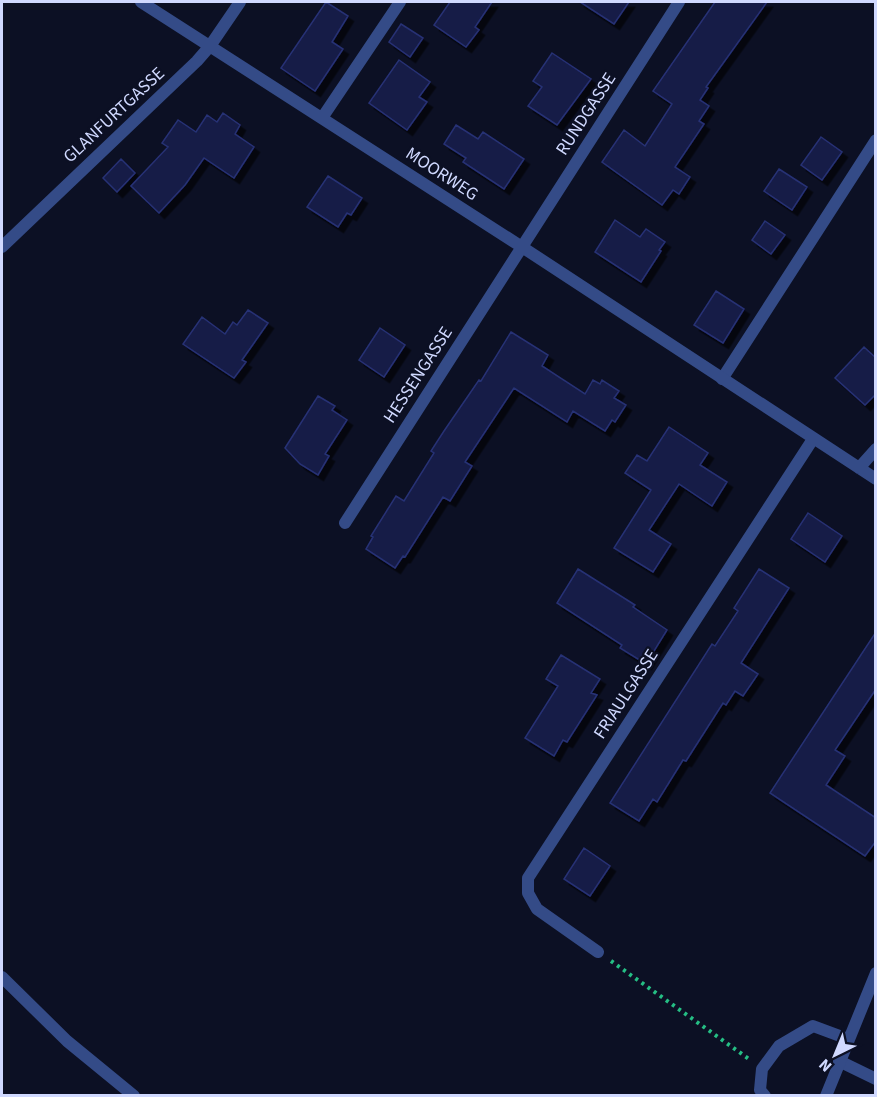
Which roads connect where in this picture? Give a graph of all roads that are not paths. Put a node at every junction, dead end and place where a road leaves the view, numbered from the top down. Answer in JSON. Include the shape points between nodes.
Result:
{"nodes":[{"id":1,"x":141,"y":2,"type":"edge"},
{"id":2,"x":240,"y":2,"type":"edge"},
{"id":3,"x":400,"y":2,"type":"edge"},
{"id":4,"x":679,"y":2,"type":"edge"},
{"id":5,"x":210,"y":46,"type":"junction"},
{"id":6,"x":322,"y":118,"type":"junction"},
{"id":7,"x":876,"y":140,"type":"edge"},
{"id":8,"x":2,"y":247,"type":"edge"},
{"id":9,"x":522,"y":247,"type":"junction"},
{"id":10,"x":722,"y":379,"type":"junction"},
{"id":11,"x":813,"y":439,"type":"junction"},
{"id":12,"x":876,"y":449,"type":"edge"},
{"id":13,"x":859,"y":468,"type":"junction"},
{"id":14,"x":876,"y":478,"type":"edge"},
{"id":15,"x":345,"y":523,"type":"dead end"},
{"id":16,"x":598,"y":952,"type":"road end"},
{"id":17,"x":876,"y":973,"type":"edge"},
{"id":18,"x":2,"y":977,"type":"edge"},
{"id":19,"x":848,"y":1039,"type":"junction"},
{"id":20,"x":839,"y":1061,"type":"junction"},
{"id":21,"x":876,"y":1079,"type":"edge"},
{"id":22,"x":134,"y":1095,"type":"edge"},
{"id":23,"x":765,"y":1095,"type":"edge"},
{"id":24,"x":826,"y":1095,"type":"edge"}],
"edges":[{"from":1,"to":5,"type":"street","name":"MOORWEG"},
{"from":2,"to":5,"type":"street","name":"GLANFURTGASSE"},
{"from":3,"to":6,"type":"street"},
{"from":4,"to":9,"type":"street","name":"RUNDGASSE"},
{"from":5,"to":6,"type":"street","name":"MOORWEG"},
{"from":5,"to":8,"type":"street","name":"GLANFURTGASSE"},
{"from":6,"to":9,"type":"street","name":"MOORWEG"},
{"from":7,"to":10,"type":"street"},
{"from":9,"to":10,"type":"street","name":"MOORWEG"},
{"from":9,"to":15,"type":"street","name":"HESSENGASSE"},
{"from":10,"to":11,"type":"street","name":"MOORWEG"},
{"from":11,"to":13,"type":"street","name":"MOORWEG"},
{"from":11,"to":16,"type":"street","name":"FRIAULGASSE","via":[[528,878],[528,893],[537,909]]},
{"from":12,"to":13,"type":"street"},
{"from":13,"to":14,"type":"street","name":"MOORWEG"},
{"from":17,"to":19,"type":"street"},
{"from":18,"to":22,"type":"street","via":[[67,1041]]},
{"from":19,"to":20,"type":"street"},
{"from":19,"to":23,"type":"street","via":[[813,1026],[779,1046],[762,1069],[760,1090]]},
{"from":20,"to":21,"type":"street"},
{"from":20,"to":24,"type":"street"}]}
